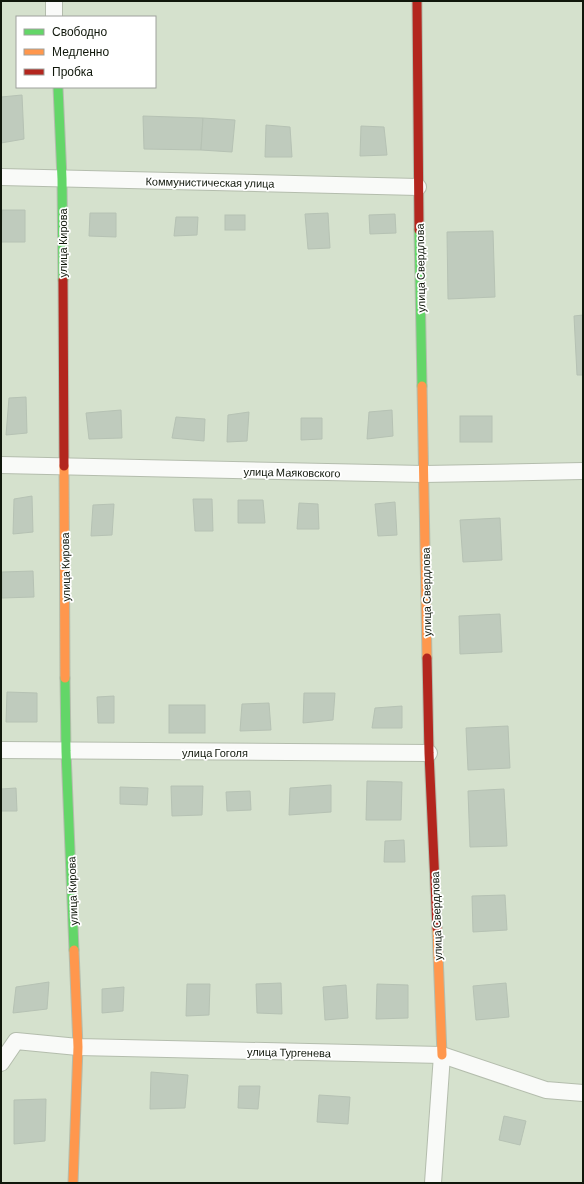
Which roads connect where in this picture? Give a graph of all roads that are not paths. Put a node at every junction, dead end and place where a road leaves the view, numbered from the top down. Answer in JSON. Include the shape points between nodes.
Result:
{"nodes":[{"id":1,"x":54,"y":1,"type":"edge"},
{"id":2,"x":418,"y":1,"type":"edge"},
{"id":3,"x":54,"y":16,"type":"edge"},
{"id":4,"x":58,"y":88,"type":"edge"},
{"id":5,"x":1,"y":177,"type":"edge"},
{"id":6,"x":62,"y":178,"type":"junction"},
{"id":7,"x":418,"y":187,"type":"junction"},
{"id":8,"x":1,"y":465,"type":"edge"},
{"id":9,"x":64,"y":467,"type":"junction"},
{"id":10,"x":583,"y":471,"type":"edge"},
{"id":11,"x":424,"y":474,"type":"junction"},
{"id":12,"x":1,"y":750,"type":"edge"},
{"id":13,"x":66,"y":751,"type":"junction"},
{"id":14,"x":429,"y":753,"type":"junction"},
{"id":15,"x":9,"y":1040,"type":"edge"},
{"id":16,"x":78,"y":1047,"type":"junction"},
{"id":17,"x":442,"y":1055,"type":"junction"},
{"id":18,"x":1,"y":1063,"type":"edge"},
{"id":19,"x":583,"y":1093,"type":"edge"},
{"id":20,"x":73,"y":1183,"type":"edge"},
{"id":21,"x":433,"y":1183,"type":"edge"}],
"edges":[{"from":1,"to":3,"type":"street"},
{"from":2,"to":7,"type":"street","name":"улица Свердлова"},
{"from":4,"to":6,"type":"street","name":"улица Кирова"},
{"from":5,"to":6,"type":"street","name":"Коммунистическая улица"},
{"from":6,"to":7,"type":"street","name":"Коммунистическая улица"},
{"from":6,"to":9,"type":"street","name":"улица Кирова"},
{"from":7,"to":11,"type":"street","name":"улица Свердлова"},
{"from":8,"to":9,"type":"street","name":"улица Маяковского"},
{"from":9,"to":11,"type":"street","name":"улица Маяковского"},
{"from":9,"to":13,"type":"street","name":"улица Кирова"},
{"from":10,"to":11,"type":"street","name":"улица Маяковского"},
{"from":11,"to":14,"type":"street","name":"улица Свердлова"},
{"from":12,"to":13,"type":"street","name":"улица Гоголя"},
{"from":13,"to":14,"type":"street","name":"улица Гоголя"},
{"from":13,"to":16,"type":"street","name":"улица Кирова"},
{"from":14,"to":17,"type":"street","name":"улица Свердлова"},
{"from":15,"to":16,"type":"street","name":"улица Тургенева"},
{"from":15,"to":18,"type":"street","name":"улица Тургенева"},
{"from":16,"to":17,"type":"street","name":"улица Тургенева"},
{"from":16,"to":20,"type":"street","name":"улица Кирова"},
{"from":17,"to":19,"type":"street","name":"улица Тургенева","via":[[546,1090]]},
{"from":17,"to":21,"type":"street","name":"улица Свердлова"}]}
